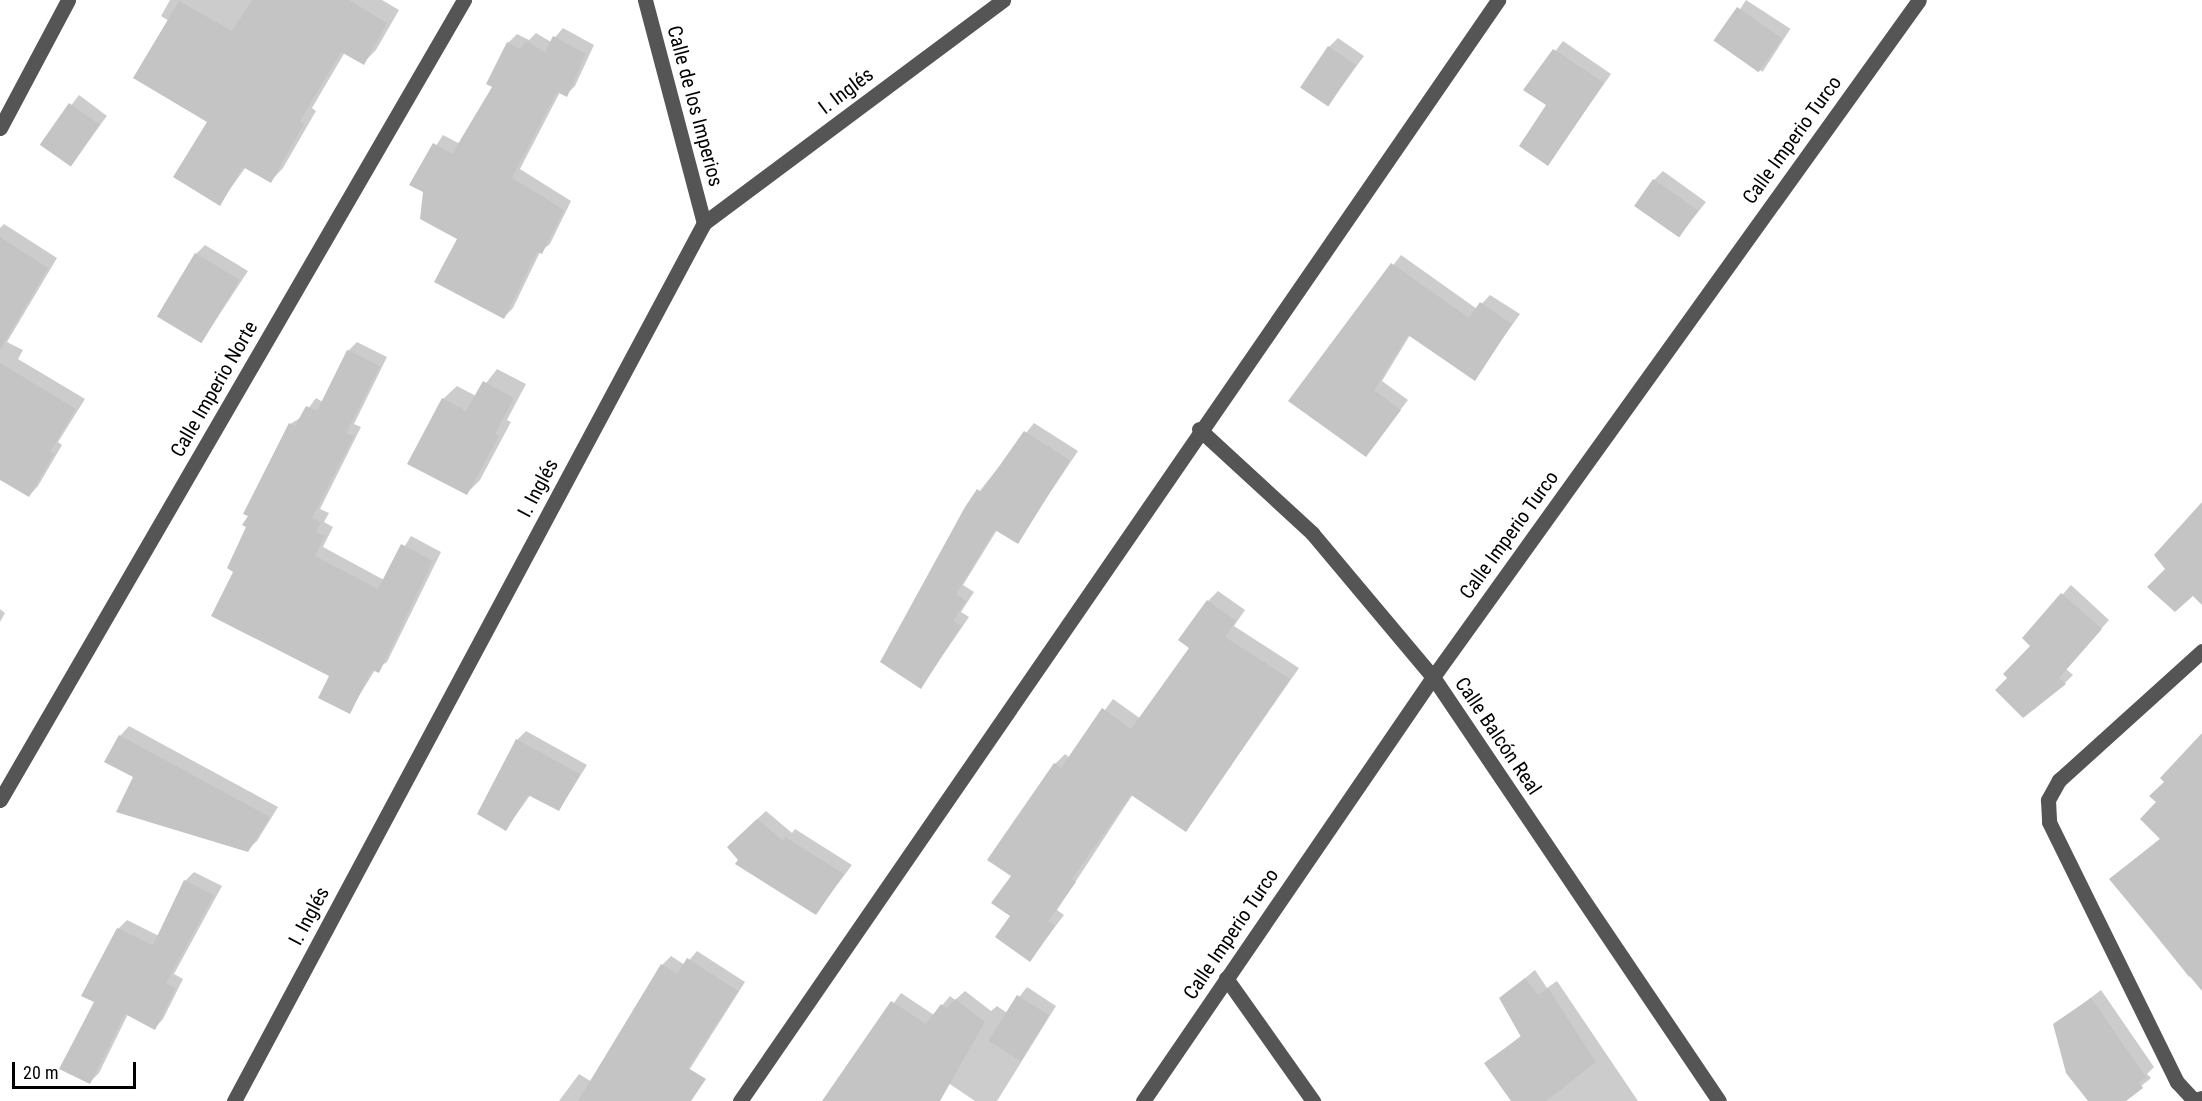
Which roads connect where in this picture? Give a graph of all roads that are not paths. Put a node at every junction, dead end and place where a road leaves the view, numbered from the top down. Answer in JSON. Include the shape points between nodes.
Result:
{"nodes":[{"id":1,"x":68,"y":0,"type":"edge"},
{"id":2,"x":464,"y":0,"type":"edge"},
{"id":3,"x":645,"y":0,"type":"edge"},
{"id":4,"x":1003,"y":0,"type":"edge"},
{"id":5,"x":1498,"y":0,"type":"edge"},
{"id":6,"x":1919,"y":0,"type":"edge"},
{"id":7,"x":0,"y":128,"type":"edge"},
{"id":8,"x":704,"y":223,"type":"junction"},
{"id":9,"x":1199,"y":429,"type":"junction"},
{"id":10,"x":2202,"y":651,"type":"edge"},
{"id":11,"x":1433,"y":677,"type":"junction"},
{"id":12,"x":0,"y":800,"type":"edge"},
{"id":13,"x":1226,"y":978,"type":"junction"},
{"id":14,"x":2202,"y":1098,"type":"edge"},
{"id":15,"x":234,"y":1101,"type":"edge"},
{"id":16,"x":740,"y":1101,"type":"edge"},
{"id":17,"x":1143,"y":1101,"type":"edge"},
{"id":18,"x":1313,"y":1101,"type":"edge"},
{"id":19,"x":1719,"y":1101,"type":"edge"}],
"edges":[{"from":1,"to":7,"type":"street"},
{"from":2,"to":12,"type":"street","name":"Calle Imperio Norte"},
{"from":3,"to":8,"type":"street","name":"Calle de los Imperios"},
{"from":4,"to":8,"type":"street","name":"I. Inglés"},
{"from":5,"to":9,"type":"street"},
{"from":6,"to":11,"type":"street","name":"Calle Imperio Turco"},
{"from":8,"to":15,"type":"street","name":"I. Inglés"},
{"from":9,"to":11,"type":"street","name":"Calle Balcón Real","via":[[1312,533]]},
{"from":9,"to":16,"type":"street"},
{"from":10,"to":14,"type":"street","via":[[2060,780],[2048,800],[2049,822],[2177,1083],[2194,1100]]},
{"from":11,"to":13,"type":"street","name":"Calle Imperio Turco"},
{"from":11,"to":19,"type":"street","name":"Calle Balcón Real"},
{"from":13,"to":17,"type":"street","name":"Calle Imperio Turco"},
{"from":13,"to":18,"type":"street"}]}
